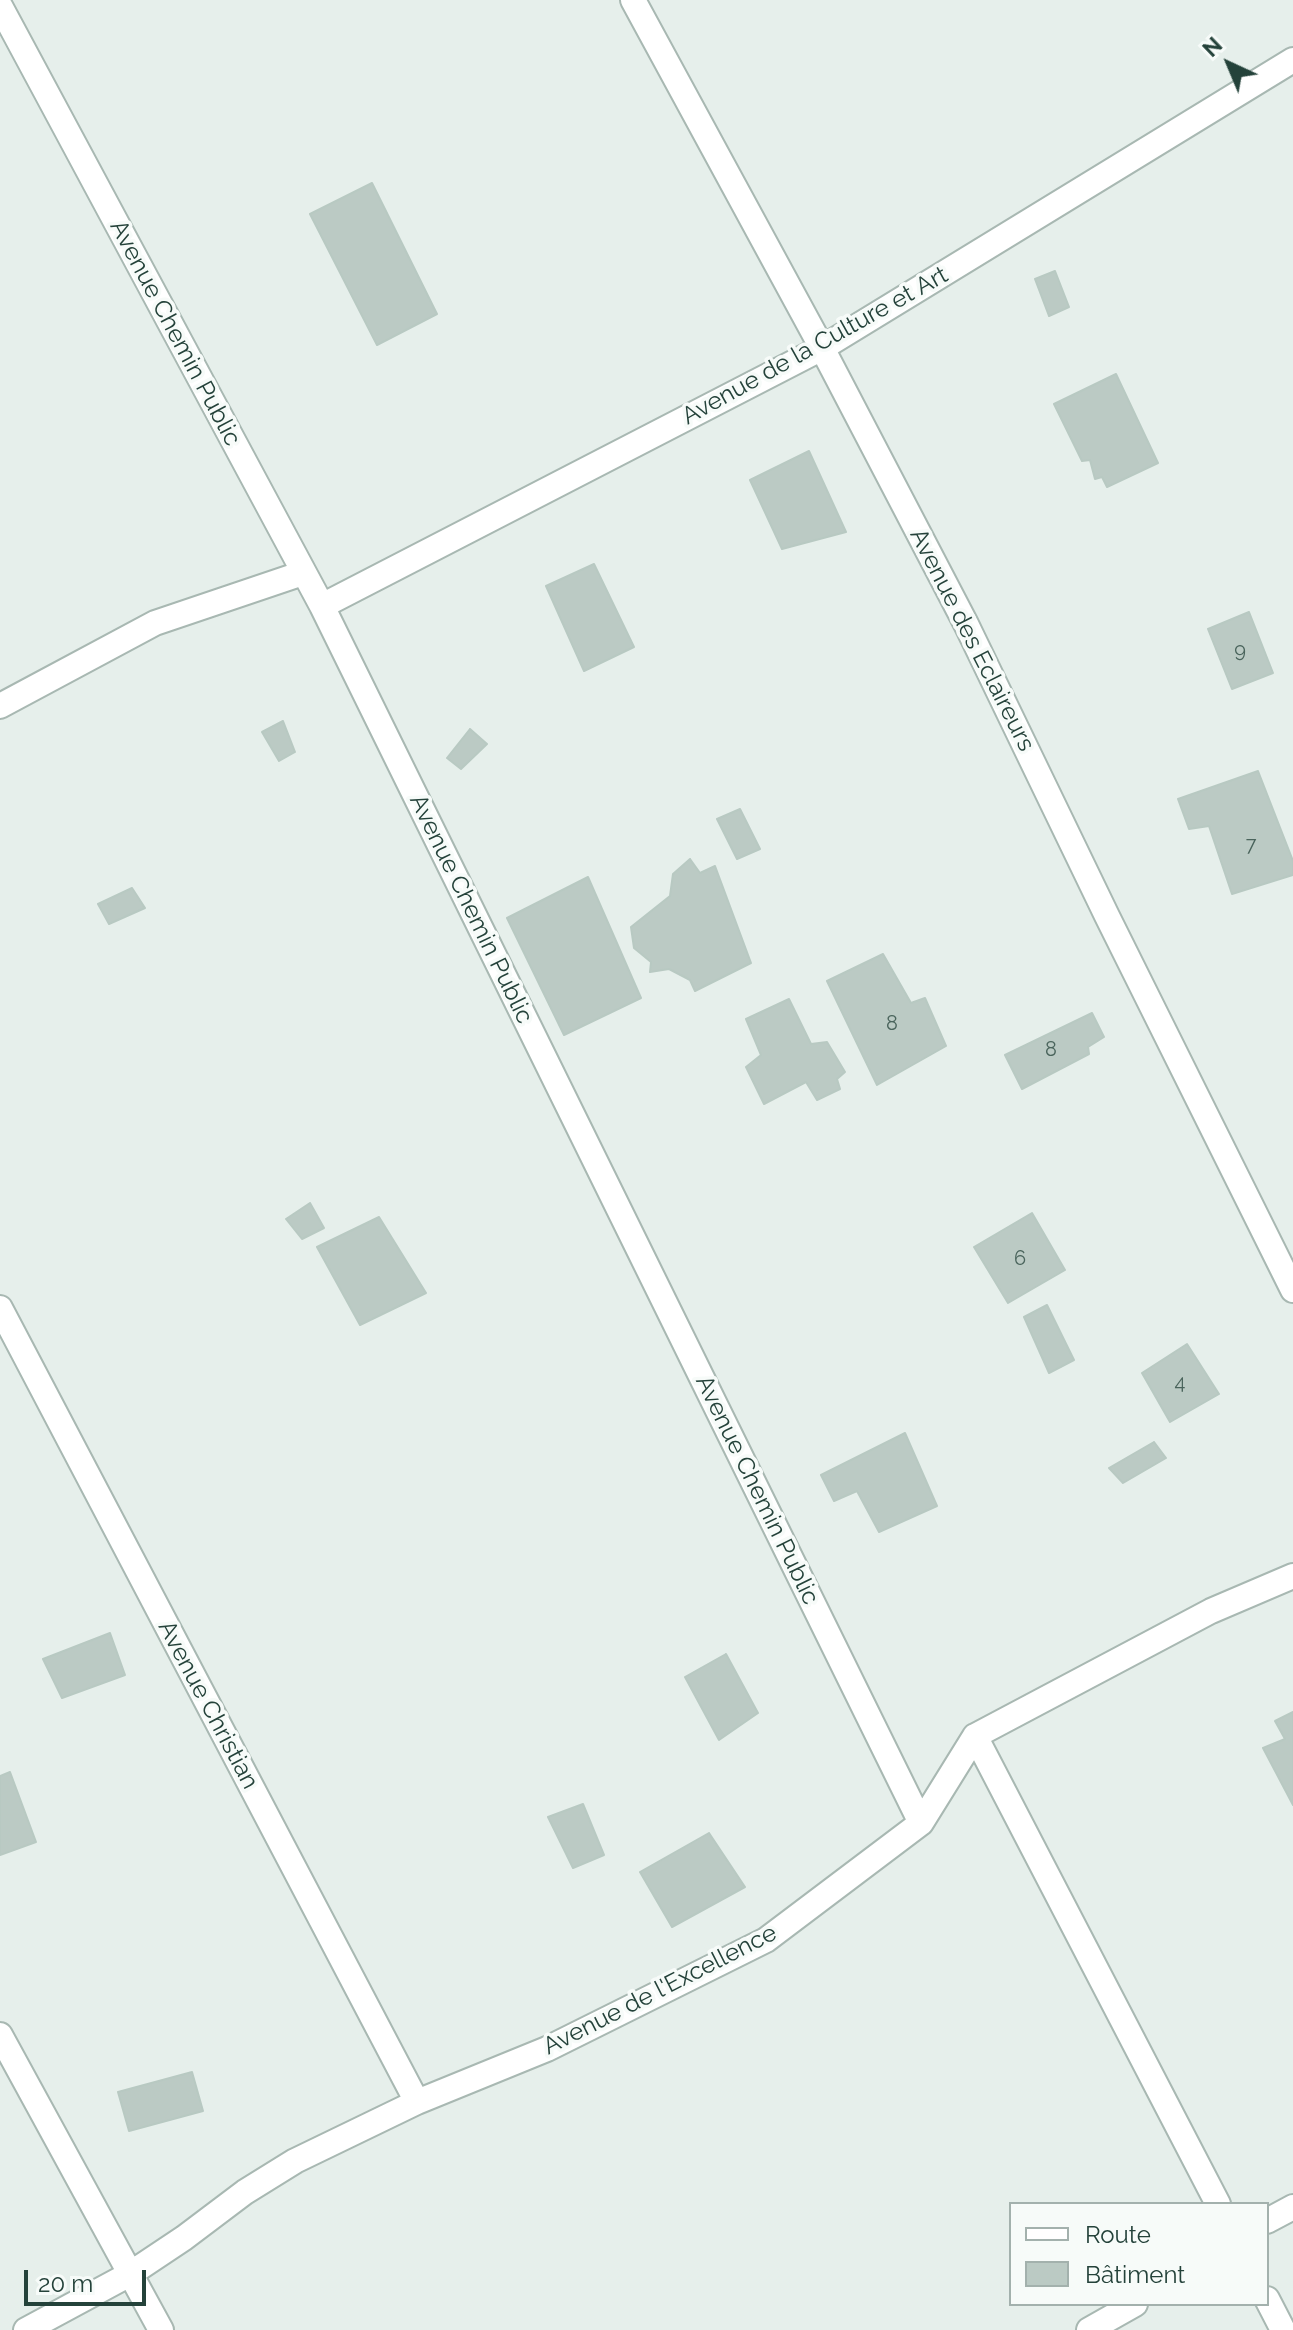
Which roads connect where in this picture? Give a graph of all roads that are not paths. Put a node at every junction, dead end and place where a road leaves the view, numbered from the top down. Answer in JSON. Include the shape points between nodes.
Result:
{"nodes":[{"id":1,"x":633,"y":0,"type":"edge"},
{"id":2,"x":0,"y":6,"type":"edge"},
{"id":3,"x":1293,"y":60,"type":"edge"},
{"id":4,"x":822,"y":348,"type":"junction"},
{"id":5,"x":303,"y":573,"type":"junction"},
{"id":6,"x":322,"y":606,"type":"junction"},
{"id":7,"x":0,"y":706,"type":"edge"},
{"id":8,"x":1293,"y":1290,"type":"edge"},
{"id":9,"x":0,"y":1308,"type":"edge"},
{"id":10,"x":1293,"y":1576,"type":"edge"},
{"id":11,"x":975,"y":1736,"type":"junction"},
{"id":12,"x":921,"y":1823,"type":"junction"},
{"id":13,"x":0,"y":2035,"type":"edge"},
{"id":14,"x":417,"y":2102,"type":"junction"},
{"id":15,"x":1217,"y":2202,"type":"edge"},
{"id":16,"x":1293,"y":2207,"type":"edge"},
{"id":17,"x":1269,"y":2220,"type":"edge"},
{"id":18,"x":130,"y":2274,"type":"junction"},
{"id":19,"x":1269,"y":2303,"type":"edge"},
{"id":20,"x":1131,"y":2306,"type":"edge"},
{"id":21,"x":26,"y":2330,"type":"edge"},
{"id":22,"x":161,"y":2330,"type":"edge"},
{"id":23,"x":1089,"y":2330,"type":"edge"},
{"id":24,"x":1283,"y":2330,"type":"edge"}],
"edges":[{"from":1,"to":4,"type":"street","name":"Avenue des Eclaireurs"},
{"from":2,"to":5,"type":"street","name":"Avenue Chemin Public"},
{"from":3,"to":4,"type":"street","name":"Avenue de la Culture et Art"},
{"from":4,"to":6,"type":"street","name":"Avenue de la Culture et Art"},
{"from":4,"to":8,"type":"street","name":"Avenue des Eclaireurs","via":[[966,624]]},
{"from":5,"to":6,"type":"street","name":"Avenue Chemin Public"},
{"from":5,"to":7,"type":"street","via":[[155,623]]},
{"from":6,"to":12,"type":"street","name":"Avenue Chemin Public"},
{"from":9,"to":14,"type":"street","name":"Avenue Christian"},
{"from":10,"to":11,"type":"street","via":[[1211,1611]]},
{"from":11,"to":12,"type":"street","name":"Avenue de l'Excellence"},
{"from":11,"to":15,"type":"street"},
{"from":12,"to":14,"type":"street","name":"Avenue de l'Excellence","via":[[766,1940],[547,2049]]},
{"from":13,"to":18,"type":"street"},
{"from":14,"to":18,"type":"street","name":"Avenue de l'Excellence","via":[[295,2161]]},
{"from":16,"to":17,"type":"street"},
{"from":18,"to":21,"type":"street","name":"Avenue de l'Excellence"},
{"from":18,"to":22,"type":"street"},
{"from":19,"to":24,"type":"street"},
{"from":20,"to":23,"type":"street"}]}
